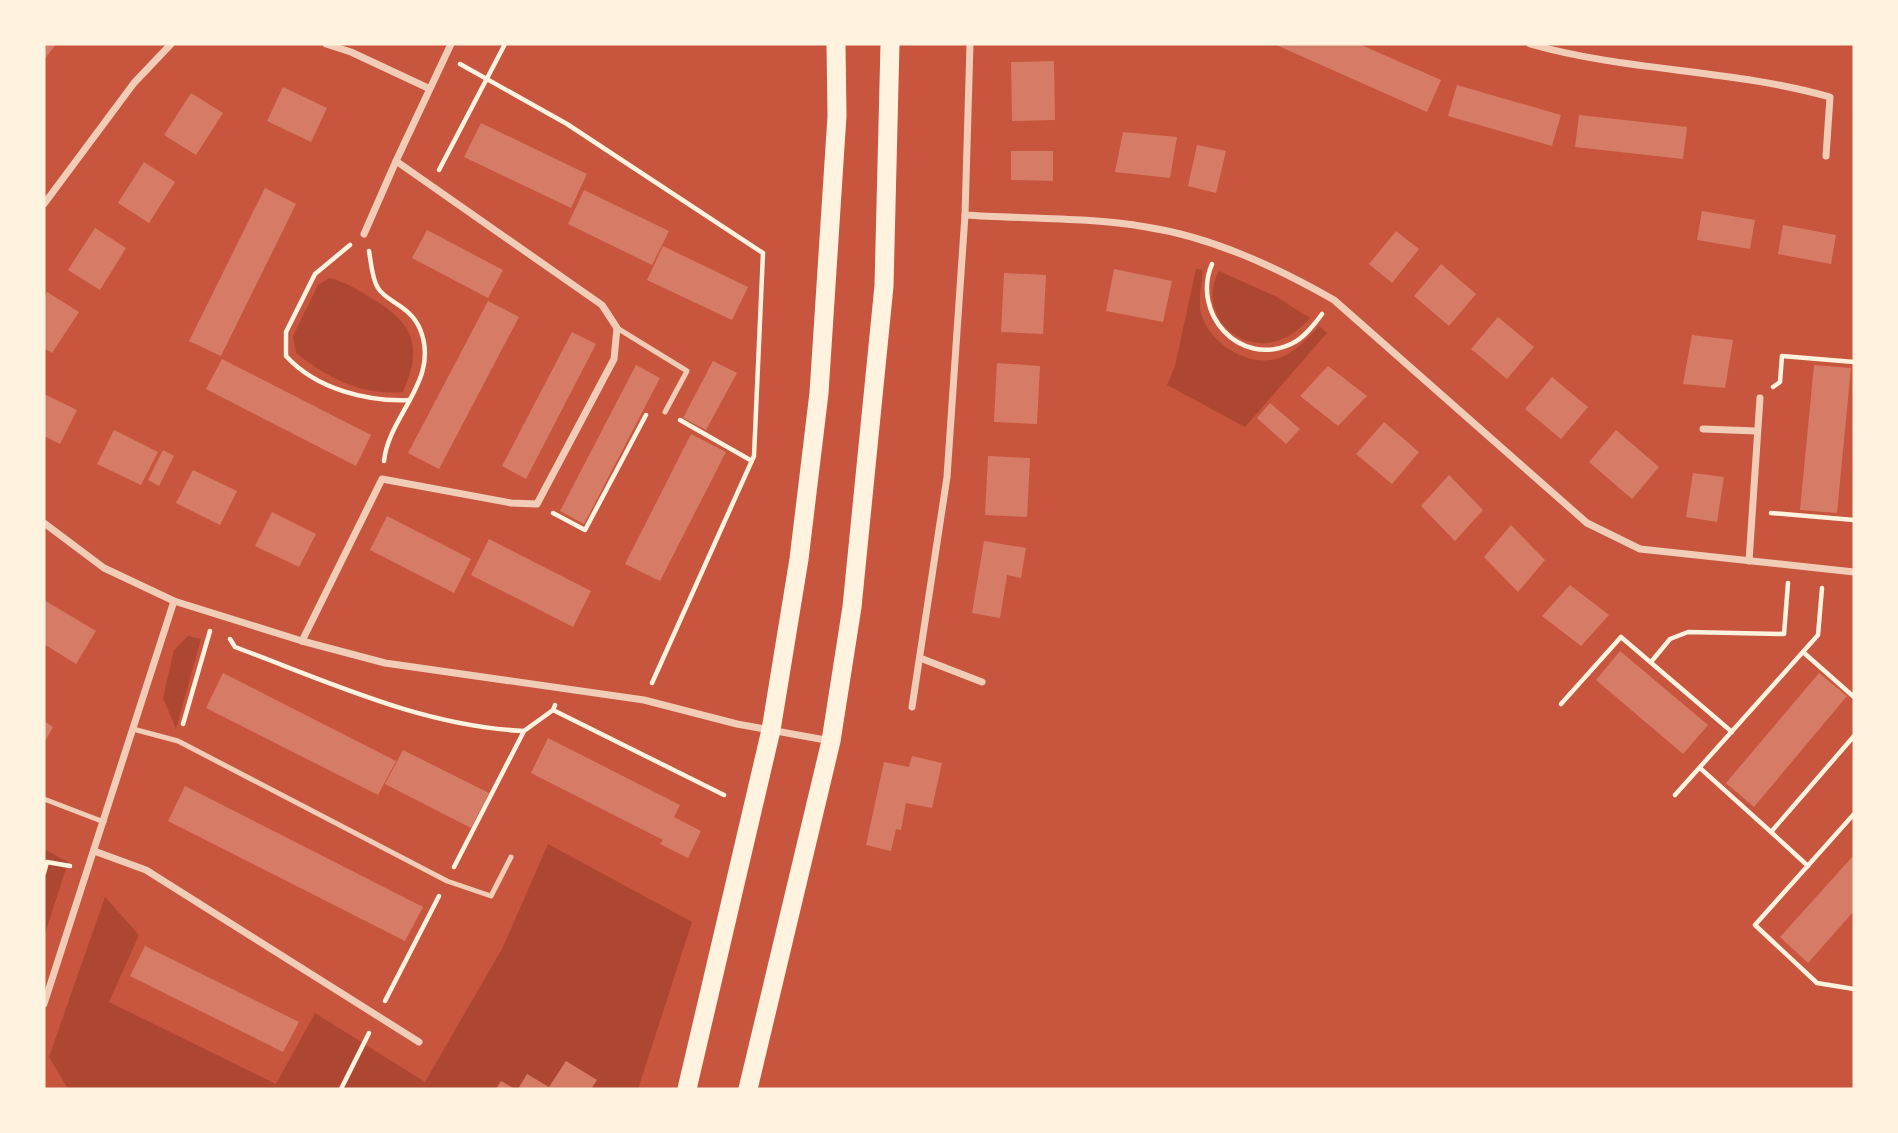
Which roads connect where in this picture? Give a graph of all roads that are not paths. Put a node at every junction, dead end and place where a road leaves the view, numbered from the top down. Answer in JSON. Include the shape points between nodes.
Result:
{"nodes":[{"id":1,"x":326,"y":44,"type":"edge"},
{"id":2,"x":451,"y":44,"type":"edge"},
{"id":3,"x":836,"y":44,"type":"edge"},
{"id":4,"x":890,"y":44,"type":"edge"},
{"id":5,"x":970,"y":44,"type":"edge"},
{"id":6,"x":1530,"y":44,"type":"edge"},
{"id":7,"x":166,"y":45,"type":"edge"},
{"id":8,"x":428,"y":88,"type":"junction"},
{"id":9,"x":1826,"y":156,"type":"dead end"},
{"id":10,"x":396,"y":161,"type":"junction"},
{"id":11,"x":44,"y":204,"type":"edge"},
{"id":12,"x":965,"y":215,"type":"junction"},
{"id":13,"x":364,"y":234,"type":"road end"},
{"id":14,"x":617,"y":328,"type":"junction"},
{"id":15,"x":1760,"y":398,"type":"road end"},
{"id":16,"x":665,"y":412,"type":"road end"},
{"id":17,"x":1703,"y":429,"type":"dead end"},
{"id":18,"x":1757,"y":431,"type":"junction"},
{"id":19,"x":44,"y":523,"type":"edge"},
{"id":20,"x":1749,"y":561,"type":"junction"},
{"id":21,"x":1854,"y":572,"type":"edge"},
{"id":22,"x":174,"y":601,"type":"junction"},
{"id":23,"x":302,"y":641,"type":"junction"},
{"id":24,"x":920,"y":658,"type":"junction"},
{"id":25,"x":982,"y":682,"type":"dead end"},
{"id":26,"x":912,"y":707,"type":"dead end"},
{"id":27,"x":133,"y":729,"type":"junction"},
{"id":28,"x":771,"y":730,"type":"junction"},
{"id":29,"x":831,"y":741,"type":"junction"},
{"id":30,"x":44,"y":799,"type":"edge"},
{"id":31,"x":104,"y":822,"type":"junction"},
{"id":32,"x":94,"y":851,"type":"junction"},
{"id":33,"x":511,"y":856,"type":"dead end"},
{"id":34,"x":44,"y":1004,"type":"edge"},
{"id":35,"x":419,"y":1042,"type":"dead end"},
{"id":36,"x":687,"y":1089,"type":"edge"},
{"id":37,"x":748,"y":1089,"type":"edge"}],
"edges":[{"from":1,"to":8,"type":"street"},
{"from":2,"to":8,"type":"street"},
{"from":3,"to":28,"type":"highway","via":[[837,116],[819,393],[799,559]]},
{"from":4,"to":29,"type":"highway","via":[[884,286],[852,607]]},
{"from":5,"to":12,"type":"street"},
{"from":6,"to":9,"type":"street","via":[[1567,54],[1783,84],[1830,97]]},
{"from":7,"to":11,"type":"street"},
{"from":8,"to":10,"type":"street"},
{"from":10,"to":13,"type":"street"},
{"from":10,"to":14,"type":"street","via":[[602,305]]},
{"from":12,"to":20,"type":"street","via":[[1146,227],[1220,246],[1301,281],[1334,300],[1587,523],[1640,549]]},
{"from":12,"to":24,"type":"street","via":[[947,477]]},
{"from":14,"to":16,"type":"lane","via":[[687,371]]},
{"from":14,"to":23,"type":"street","via":[[614,359],[537,504],[382,479]]},
{"from":15,"to":18,"type":"street"},
{"from":17,"to":18,"type":"street"},
{"from":18,"to":20,"type":"street"},
{"from":19,"to":22,"type":"street","via":[[104,568]]},
{"from":20,"to":21,"type":"street"},
{"from":22,"to":23,"type":"street"},
{"from":22,"to":27,"type":"street"},
{"from":23,"to":28,"type":"street","via":[[385,663],[644,700]]},
{"from":24,"to":25,"type":"street"},
{"from":24,"to":26,"type":"street"},
{"from":27,"to":31,"type":"street"},
{"from":27,"to":33,"type":"lane","via":[[178,741],[447,881],[491,896]]},
{"from":28,"to":29,"type":"street"},
{"from":28,"to":36,"type":"highway"},
{"from":29,"to":37,"type":"highway"},
{"from":30,"to":31,"type":"lane"},
{"from":31,"to":32,"type":"street"},
{"from":32,"to":34,"type":"street"},
{"from":32,"to":35,"type":"street","via":[[146,870]]}]}
